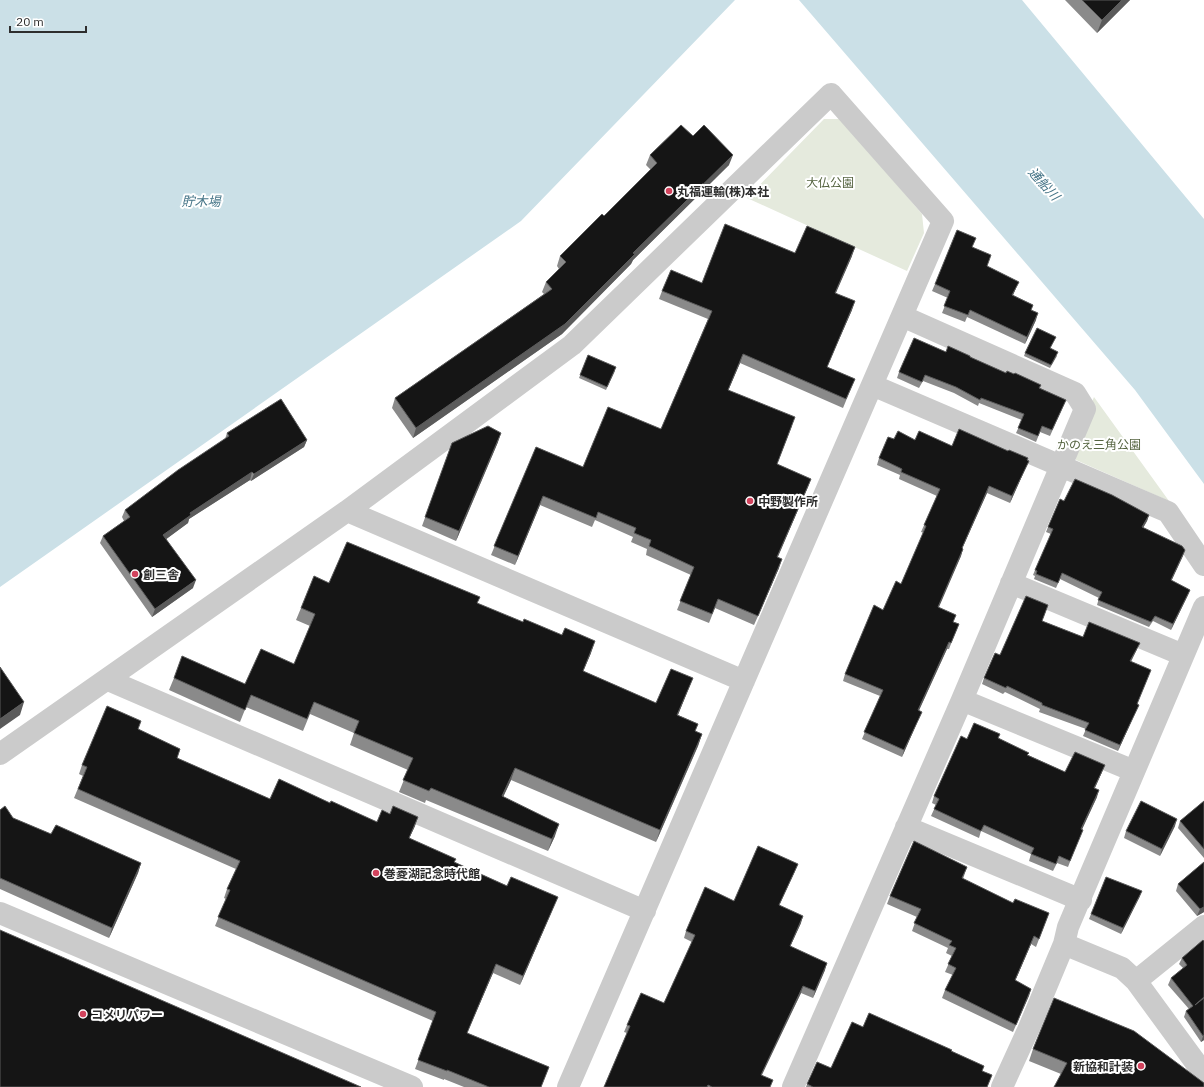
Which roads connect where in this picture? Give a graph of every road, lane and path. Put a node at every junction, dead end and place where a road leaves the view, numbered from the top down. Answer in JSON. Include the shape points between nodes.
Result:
{"nodes":[{"id":1,"x":902,"y":316,"type":"junction"},
{"id":2,"x":872,"y":385,"type":"junction"},
{"id":3,"x":1060,"y":465,"type":"junction"},
{"id":4,"x":347,"y":511,"type":"junction"},
{"id":5,"x":1204,"y":565,"type":"edge"},
{"id":6,"x":1011,"y":583,"type":"junction"},
{"id":7,"x":1204,"y":607,"type":"edge"},
{"id":8,"x":1183,"y":655,"type":"junction"},
{"id":9,"x":108,"y":680,"type":"junction"},
{"id":10,"x":744,"y":681,"type":"junction"},
{"id":11,"x":962,"y":700,"type":"junction"},
{"id":12,"x":0,"y":754,"type":"edge"},
{"id":13,"x":1134,"y":771,"type":"junction"},
{"id":14,"x":906,"y":827,"type":"junction"},
{"id":15,"x":1080,"y":900,"type":"junction"},
{"id":16,"x":645,"y":911,"type":"junction"},
{"id":17,"x":0,"y":913,"type":"edge"},
{"id":18,"x":1204,"y":926,"type":"edge"},
{"id":19,"x":1064,"y":944,"type":"junction"},
{"id":20,"x":1136,"y":981,"type":"junction"},
{"id":21,"x":1204,"y":1074,"type":"edge"},
{"id":22,"x":412,"y":1087,"type":"edge"},
{"id":23,"x":568,"y":1087,"type":"edge"},
{"id":24,"x":793,"y":1087,"type":"edge"},
{"id":25,"x":1002,"y":1087,"type":"edge"}],
"edges":[{"from":1,"to":2,"type":"street"},
{"from":1,"to":3,"type":"street","via":[[1075,393],[1085,409]]},
{"from":1,"to":4,"type":"street","via":[[944,221],[831,94],[572,345]]},
{"from":2,"to":3,"type":"street"},
{"from":2,"to":10,"type":"street"},
{"from":3,"to":5,"type":"street","via":[[1168,512]]},
{"from":3,"to":6,"type":"street"},
{"from":4,"to":9,"type":"street"},
{"from":4,"to":10,"type":"street"},
{"from":6,"to":8,"type":"street"},
{"from":6,"to":11,"type":"street"},
{"from":7,"to":8,"type":"street"},
{"from":8,"to":13,"type":"street"},
{"from":9,"to":12,"type":"street"},
{"from":9,"to":16,"type":"street"},
{"from":10,"to":16,"type":"street"},
{"from":11,"to":13,"type":"street"},
{"from":11,"to":14,"type":"street"},
{"from":13,"to":15,"type":"street"},
{"from":14,"to":15,"type":"street"},
{"from":14,"to":24,"type":"street"},
{"from":15,"to":19,"type":"street","via":[[1068,927]]},
{"from":16,"to":23,"type":"street"},
{"from":17,"to":22,"type":"street"},
{"from":18,"to":20,"type":"street"},
{"from":19,"to":20,"type":"street","via":[[1122,968]]},
{"from":19,"to":25,"type":"street"},
{"from":20,"to":21,"type":"street"}]}
